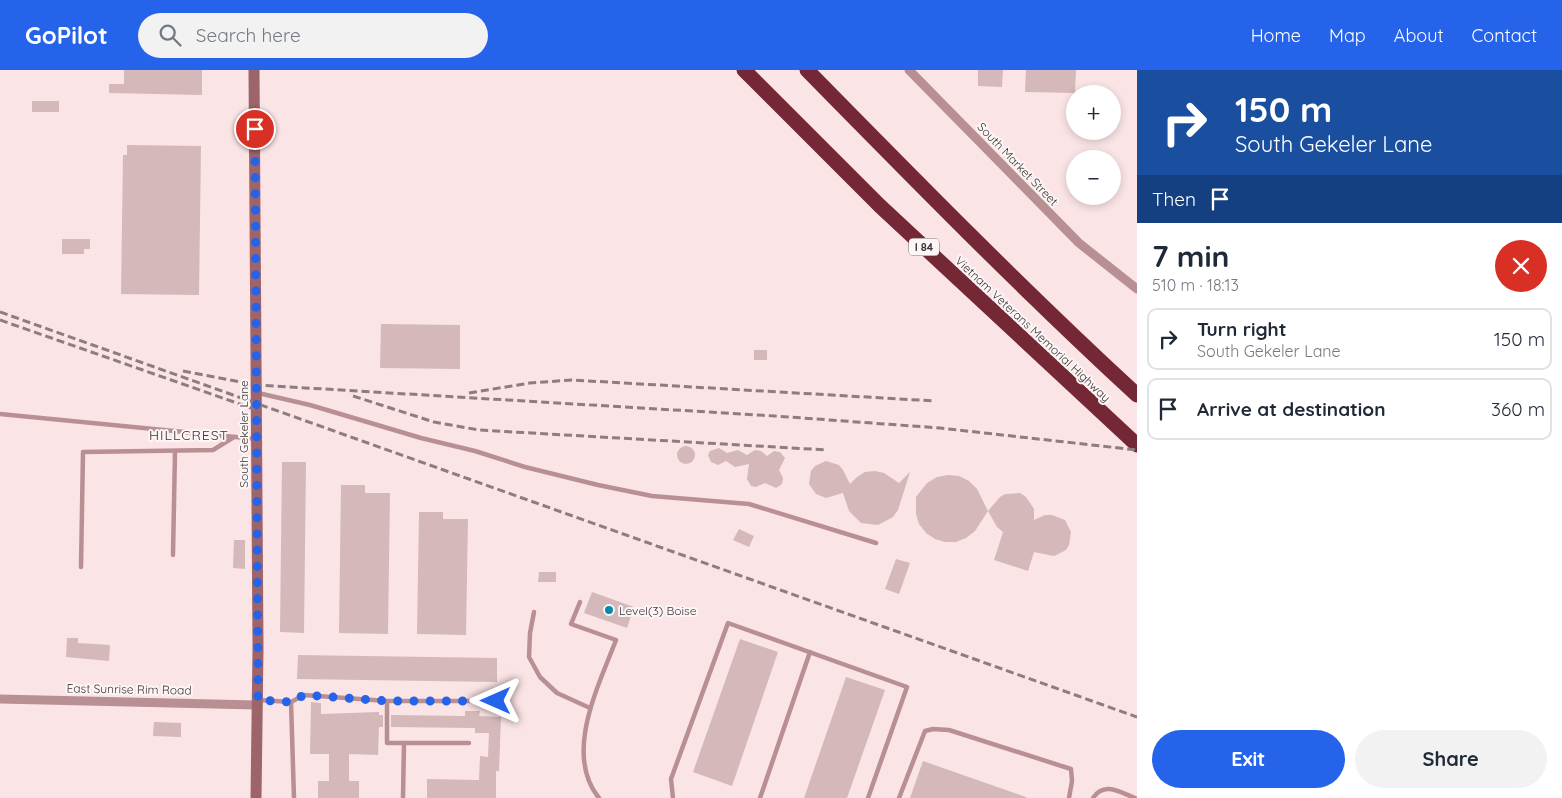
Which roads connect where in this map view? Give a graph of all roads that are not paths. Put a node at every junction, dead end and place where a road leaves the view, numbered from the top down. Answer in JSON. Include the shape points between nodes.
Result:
{"nodes":[{"id":1,"x":254,"y":70,"type":"edge"},
{"id":2,"x":744,"y":70,"type":"edge"},
{"id":3,"x":807,"y":70,"type":"edge"},
{"id":4,"x":909,"y":70,"type":"edge"},
{"id":5,"x":1137,"y":289,"type":"edge"},
{"id":6,"x":257,"y":392,"type":"junction"},
{"id":7,"x":1137,"y":395,"type":"edge"},
{"id":8,"x":0,"y":414,"type":"edge"},
{"id":9,"x":234,"y":437,"type":"junction"},
{"id":10,"x":257,"y":439,"type":"junction"},
{"id":11,"x":1137,"y":445,"type":"edge"},
{"id":12,"x":175,"y":452,"type":"junction"},
{"id":13,"x":876,"y":543,"type":"dead end"},
{"id":14,"x":173,"y":555,"type":"dead end"},
{"id":15,"x":81,"y":567,"type":"dead end"},
{"id":16,"x":580,"y":602,"type":"dead end"},
{"id":17,"x":534,"y":612,"type":"dead end"},
{"id":18,"x":810,"y":652,"type":"junction"},
{"id":19,"x":0,"y":699,"type":"edge"},
{"id":20,"x":387,"y":701,"type":"junction"},
{"id":21,"x":496,"y":701,"type":"dead end"},
{"id":22,"x":258,"y":702,"type":"junction"},
{"id":23,"x":291,"y":702,"type":"junction"},
{"id":24,"x":590,"y":708,"type":"junction"},
{"id":25,"x":404,"y":743,"type":"junction"},
{"id":26,"x":469,"y":743,"type":"dead end"},
{"id":27,"x":256,"y":798,"type":"edge"},
{"id":28,"x":294,"y":798,"type":"edge"},
{"id":29,"x":403,"y":798,"type":"edge"},
{"id":30,"x":599,"y":798,"type":"edge"},
{"id":31,"x":673,"y":798,"type":"edge"},
{"id":32,"x":760,"y":798,"type":"edge"},
{"id":33,"x":868,"y":798,"type":"edge"},
{"id":34,"x":899,"y":798,"type":"edge"},
{"id":35,"x":1069,"y":798,"type":"edge"},
{"id":36,"x":1093,"y":798,"type":"edge"},
{"id":37,"x":1135,"y":798,"type":"edge"}],
"edges":[{"from":1,"to":6,"type":"street","name":"South Gekeler Lane"},
{"from":2,"to":11,"type":"highway","name":"Vietnam Veterans Memorial Highway","number":"I 84","via":[[880,206]]},
{"from":3,"to":7,"type":"highway","name":"Vietnam Veterans Memorial Highway","via":[[957,223]]},
{"from":4,"to":5,"type":"street","name":"South Market Street","via":[[1079,243]]},
{"from":6,"to":10,"type":"street","name":"South Gekeler Lane"},
{"from":6,"to":13,"type":"lane","via":[[598,485],[652,496],[749,504]]},
{"from":8,"to":9,"type":"lane"},
{"from":9,"to":10,"type":"lane"},
{"from":9,"to":12,"type":"lane","via":[[213,450]]},
{"from":10,"to":22,"type":"street","name":"South Gekeler Lane"},
{"from":12,"to":14,"type":"lane"},
{"from":12,"to":15,"type":"lane","via":[[83,452]]},
{"from":16,"to":24,"type":"lane","via":[[571,624],[616,640]]},
{"from":17,"to":24,"type":"lane","via":[[529,657],[540,678],[557,693]]},
{"from":18,"to":31,"type":"lane","via":[[728,623],[671,779]]},
{"from":18,"to":32,"type":"lane"},
{"from":18,"to":33,"type":"lane","via":[[907,687]]},
{"from":19,"to":22,"type":"street","name":"East Sunrise Rim Road"},
{"from":20,"to":21,"type":"lane"},
{"from":20,"to":23,"type":"lane","via":[[304,695]]},
{"from":20,"to":25,"type":"lane","via":[[387,743]]},
{"from":22,"to":23,"type":"lane"},
{"from":22,"to":27,"type":"street","name":"South Gekeler Lane"},
{"from":23,"to":28,"type":"lane"},
{"from":24,"to":30,"type":"lane","via":[[583,740],[585,761]]},
{"from":25,"to":26,"type":"lane"},
{"from":25,"to":29,"type":"lane"},
{"from":34,"to":35,"type":"lane","via":[[925,732],[933,729],[949,730],[1071,769]]},
{"from":36,"to":37,"type":"lane","via":[[1100,790],[1108,788]]}]}
